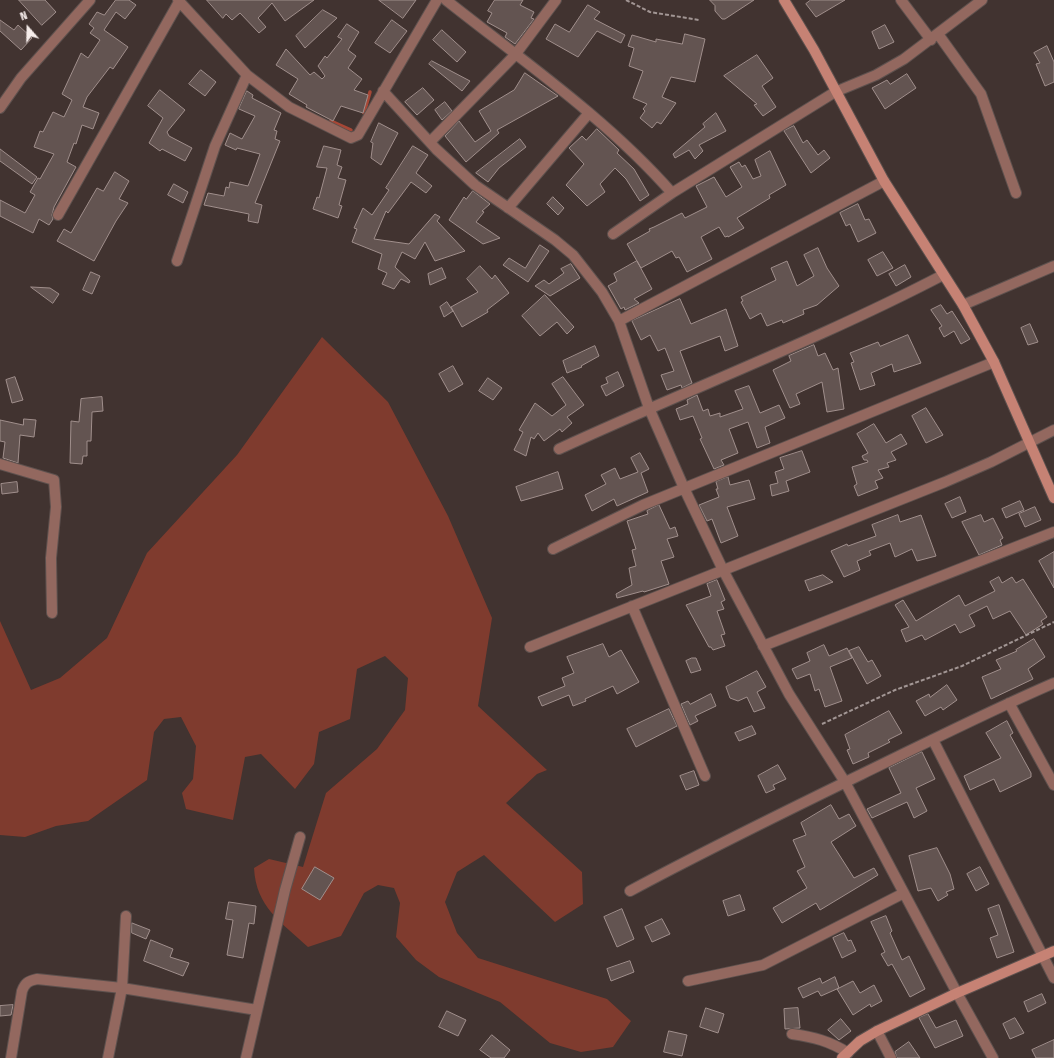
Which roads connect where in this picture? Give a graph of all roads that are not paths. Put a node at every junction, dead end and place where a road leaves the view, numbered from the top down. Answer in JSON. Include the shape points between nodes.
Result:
{"nodes":[{"id":1,"x":90,"y":0,"type":"edge"},
{"id":2,"x":179,"y":0,"type":"edge"},
{"id":3,"x":437,"y":0,"type":"edge"},
{"id":4,"x":446,"y":0,"type":"edge"},
{"id":5,"x":556,"y":0,"type":"edge"},
{"id":6,"x":784,"y":0,"type":"edge"},
{"id":7,"x":901,"y":0,"type":"edge"},
{"id":8,"x":982,"y":0,"type":"edge"},
{"id":9,"x":935,"y":37,"type":"junction"},
{"id":10,"x":515,"y":55,"type":"junction"},
{"id":11,"x":247,"y":75,"type":"junction"},
{"id":12,"x":383,"y":91,"type":"junction"},
{"id":13,"x":836,"y":92,"type":"junction"},
{"id":14,"x":0,"y":108,"type":"edge"},
{"id":15,"x":589,"y":113,"type":"junction"},
{"id":16,"x":430,"y":142,"type":"junction"},
{"id":17,"x":884,"y":181,"type":"junction"},
{"id":18,"x":1016,"y":192,"type":"dead end"},
{"id":19,"x":672,"y":193,"type":"junction"},
{"id":20,"x":508,"y":208,"type":"junction"},
{"id":21,"x":58,"y":215,"type":"dead end"},
{"id":22,"x":613,"y":234,"type":"dead end"},
{"id":23,"x":177,"y":261,"type":"dead end"},
{"id":24,"x":1054,"y":266,"type":"edge"},
{"id":25,"x":943,"y":274,"type":"junction"},
{"id":26,"x":963,"y":305,"type":"junction"},
{"id":27,"x":619,"y":321,"type":"junction"},
{"id":28,"x":994,"y":362,"type":"junction"},
{"id":29,"x":649,"y":408,"type":"junction"},
{"id":30,"x":1054,"y":430,"type":"edge"},
{"id":31,"x":1030,"y":442,"type":"junction"},
{"id":32,"x":559,"y":449,"type":"dead end"},
{"id":33,"x":0,"y":464,"type":"edge"},
{"id":34,"x":684,"y":488,"type":"junction"},
{"id":35,"x":1054,"y":498,"type":"edge"},
{"id":36,"x":1054,"y":532,"type":"edge"},
{"id":37,"x":552,"y":549,"type":"dead end"},
{"id":38,"x":723,"y":570,"type":"junction"},
{"id":39,"x":632,"y":606,"type":"junction"},
{"id":40,"x":52,"y":613,"type":"dead end"},
{"id":41,"x":763,"y":646,"type":"junction"},
{"id":42,"x":530,"y":647,"type":"dead end"},
{"id":43,"x":1054,"y":683,"type":"edge"},
{"id":44,"x":1009,"y":703,"type":"junction"},
{"id":45,"x":933,"y":740,"type":"junction"},
{"id":46,"x":705,"y":776,"type":"dead end"},
{"id":47,"x":845,"y":782,"type":"junction"},
{"id":48,"x":1054,"y":785,"type":"edge"},
{"id":49,"x":300,"y":836,"type":"dead end"},
{"id":50,"x":630,"y":892,"type":"dead end"},
{"id":51,"x":904,"y":893,"type":"junction"},
{"id":52,"x":126,"y":916,"type":"dead end"},
{"id":53,"x":1054,"y":951,"type":"edge"},
{"id":54,"x":1042,"y":957,"type":"junction"},
{"id":55,"x":1054,"y":978,"type":"edge"},
{"id":56,"x":688,"y":981,"type":"dead end"},
{"id":57,"x":122,"y":988,"type":"junction"},
{"id":58,"x":957,"y":993,"type":"junction"},
{"id":59,"x":258,"y":1010,"type":"junction"},
{"id":60,"x":877,"y":1031,"type":"junction"},
{"id":61,"x":792,"y":1034,"type":"dead end"},
{"id":62,"x":845,"y":1055,"type":"edge"},
{"id":63,"x":11,"y":1058,"type":"edge"},
{"id":64,"x":108,"y":1058,"type":"edge"},
{"id":65,"x":246,"y":1058,"type":"edge"},
{"id":66,"x":891,"y":1058,"type":"edge"},
{"id":67,"x":993,"y":1058,"type":"edge"}],
"edges":[{"from":1,"to":14,"type":"street","via":[[21,78]]},
{"from":2,"to":11,"type":"street"},
{"from":2,"to":21,"type":"street"},
{"from":3,"to":12,"type":"street"},
{"from":4,"to":10,"type":"street"},
{"from":5,"to":10,"type":"street"},
{"from":6,"to":13,"type":"main road","via":[[808,38]]},
{"from":7,"to":9,"type":"street"},
{"from":8,"to":9,"type":"street"},
{"from":9,"to":13,"type":"street","via":[[890,68]]},
{"from":9,"to":18,"type":"street","via":[[981,94]]},
{"from":10,"to":15,"type":"street"},
{"from":10,"to":16,"type":"street"},
{"from":11,"to":12,"type":"street","via":[[289,107],[351,138],[358,135]]},
{"from":11,"to":23,"type":"street","via":[[215,146]]},
{"from":12,"to":16,"type":"street"},
{"from":13,"to":17,"type":"main road"},
{"from":13,"to":19,"type":"street"},
{"from":15,"to":19,"type":"street","via":[[647,165]]},
{"from":15,"to":20,"type":"street"},
{"from":16,"to":20,"type":"street","via":[[475,184]]},
{"from":17,"to":25,"type":"main road"},
{"from":17,"to":27,"type":"street"},
{"from":19,"to":22,"type":"street"},
{"from":20,"to":27,"type":"street","via":[[574,255],[602,292]]},
{"from":24,"to":26,"type":"street"},
{"from":25,"to":26,"type":"main road"},
{"from":25,"to":29,"type":"street","via":[[832,330]]},
{"from":26,"to":28,"type":"main road"},
{"from":27,"to":29,"type":"street"},
{"from":28,"to":31,"type":"main road"},
{"from":28,"to":34,"type":"street"},
{"from":29,"to":32,"type":"street"},
{"from":29,"to":34,"type":"street"},
{"from":30,"to":31,"type":"street"},
{"from":31,"to":35,"type":"main road"},
{"from":31,"to":38,"type":"street","via":[[945,482]]},
{"from":33,"to":40,"type":"street","via":[[54,480],[56,507],[51,558]]},
{"from":34,"to":37,"type":"street"},
{"from":34,"to":38,"type":"street"},
{"from":36,"to":41,"type":"street"},
{"from":38,"to":39,"type":"street"},
{"from":38,"to":41,"type":"street"},
{"from":39,"to":42,"type":"street"},
{"from":39,"to":46,"type":"street"},
{"from":41,"to":47,"type":"street","via":[[789,694]]},
{"from":43,"to":44,"type":"street"},
{"from":44,"to":45,"type":"street"},
{"from":44,"to":48,"type":"street"},
{"from":45,"to":47,"type":"street"},
{"from":45,"to":54,"type":"street"},
{"from":47,"to":50,"type":"street","via":[[687,860]]},
{"from":47,"to":51,"type":"street"},
{"from":49,"to":59,"type":"street"},
{"from":51,"to":56,"type":"street","via":[[763,965]]},
{"from":51,"to":58,"type":"street"},
{"from":52,"to":57,"type":"street"},
{"from":53,"to":54,"type":"main road"},
{"from":54,"to":55,"type":"street"},
{"from":54,"to":58,"type":"main road"},
{"from":57,"to":59,"type":"street"},
{"from":57,"to":63,"type":"street","via":[[30,980],[24,984],[22,991]]},
{"from":57,"to":64,"type":"street"},
{"from":58,"to":60,"type":"main road"},
{"from":58,"to":67,"type":"street"},
{"from":59,"to":65,"type":"street"},
{"from":60,"to":62,"type":"main road","via":[[860,1041]]},
{"from":60,"to":66,"type":"street"},
{"from":61,"to":62,"type":"street","via":[[814,1037],[836,1045]]}]}
